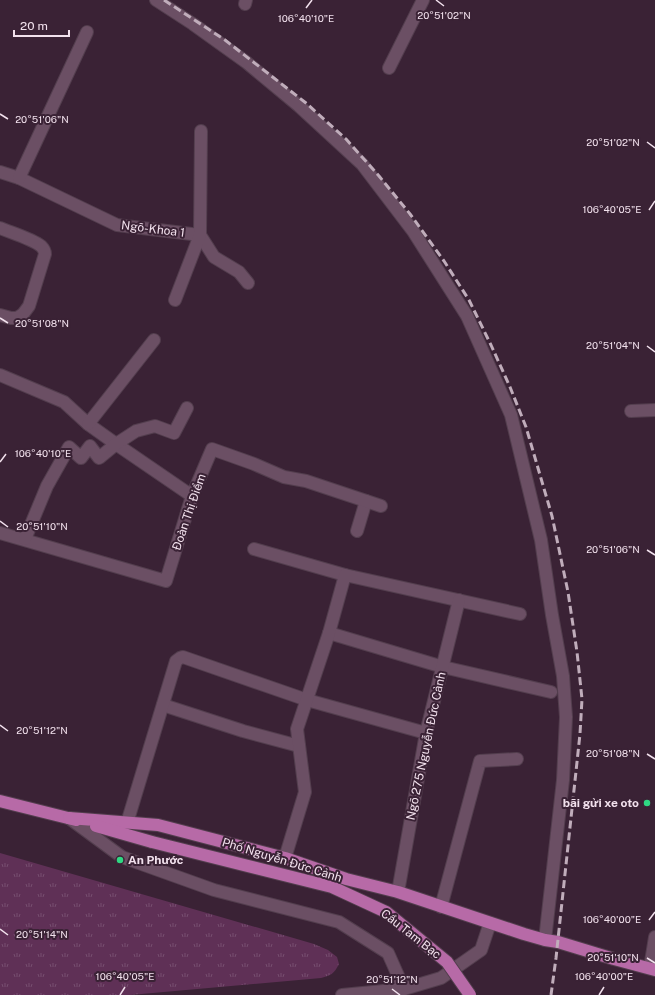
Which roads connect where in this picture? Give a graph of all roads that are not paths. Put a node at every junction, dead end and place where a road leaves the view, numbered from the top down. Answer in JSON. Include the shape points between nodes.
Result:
{"nodes":[{"id":1,"x":156,"y":0,"type":"edge"},
{"id":2,"x":423,"y":0,"type":"edge"},
{"id":3,"x":87,"y":32,"type":"dead end"},
{"id":4,"x":389,"y":68,"type":"dead end"},
{"id":5,"x":201,"y":131,"type":"dead end"},
{"id":6,"x":0,"y":172,"type":"edge"},
{"id":7,"x":19,"y":178,"type":"junction"},
{"id":8,"x":0,"y":228,"type":"edge"},
{"id":9,"x":200,"y":235,"type":"junction"},
{"id":10,"x":248,"y":283,"type":"dead end"},
{"id":11,"x":175,"y":300,"type":"dead end"},
{"id":12,"x":0,"y":315,"type":"edge"},
{"id":13,"x":154,"y":340,"type":"dead end"},
{"id":14,"x":0,"y":375,"type":"edge"},
{"id":15,"x":187,"y":408,"type":"dead end"},
{"id":16,"x":655,"y":410,"type":"edge"},
{"id":17,"x":631,"y":411,"type":"dead end"},
{"id":18,"x":88,"y":424,"type":"junction"},
{"id":19,"x":116,"y":444,"type":"junction"},
{"id":20,"x":192,"y":496,"type":"junction"},
{"id":21,"x":366,"y":501,"type":"junction"},
{"id":22,"x":381,"y":506,"type":"dead end"},
{"id":23,"x":357,"y":531,"type":"dead end"},
{"id":24,"x":0,"y":533,"type":"edge"},
{"id":25,"x":24,"y":540,"type":"junction"},
{"id":26,"x":254,"y":549,"type":"dead end"},
{"id":27,"x":345,"y":575,"type":"junction"},
{"id":28,"x":459,"y":600,"type":"junction"},
{"id":29,"x":520,"y":614,"type":"dead end"},
{"id":30,"x":329,"y":633,"type":"junction"},
{"id":31,"x":442,"y":667,"type":"junction"},
{"id":32,"x":550,"y":692,"type":"dead end"},
{"id":33,"x":307,"y":700,"type":"junction"},
{"id":34,"x":163,"y":705,"type":"junction"},
{"id":35,"x":426,"y":733,"type":"junction"},
{"id":36,"x":299,"y":746,"type":"junction"},
{"id":37,"x":517,"y":759,"type":"dead end"},
{"id":38,"x":0,"y":801,"type":"edge"},
{"id":39,"x":69,"y":818,"type":"junction"},
{"id":40,"x":127,"y":823,"type":"junction"},
{"id":41,"x":152,"y":842,"type":"joint"},
{"id":42,"x":285,"y":858,"type":"junction"},
{"id":43,"x":398,"y":892,"type":"junction"},
{"id":44,"x":440,"y":907,"type":"junction"},
{"id":45,"x":490,"y":923,"type":"junction"},
{"id":46,"x":655,"y":937,"type":"edge"},
{"id":47,"x":545,"y":940,"type":"junction"},
{"id":48,"x":652,"y":969,"type":"edge"},
{"id":49,"x":404,"y":989,"type":"junction"},
{"id":50,"x":342,"y":995,"type":"edge"},
{"id":51,"x":470,"y":995,"type":"edge"}],
"edges":[{"from":1,"to":47,"type":"street","via":[[246,62],[300,106],[362,164],[413,231],[467,316],[511,415],[541,540],[563,676],[566,718],[562,787]]},
{"from":2,"to":4,"type":"street"},
{"from":3,"to":7,"type":"street"},
{"from":5,"to":9,"type":"street"},
{"from":6,"to":7,"type":"street","name":"Ngõ-Khoa 1"},
{"from":7,"to":9,"type":"street","name":"Ngõ-Khoa 1","via":[[117,225]]},
{"from":8,"to":12,"type":"street","via":[[41,246],[45,254],[29,306],[17,318]]},
{"from":9,"to":10,"type":"street","name":"Ngõ-Khoa 1","via":[[214,257],[239,272]]},
{"from":9,"to":11,"type":"street"},
{"from":13,"to":18,"type":"street"},
{"from":14,"to":18,"type":"street","via":[[64,402]]},
{"from":15,"to":19,"type":"street","via":[[174,433],[155,426],[136,431]]},
{"from":16,"to":17,"type":"street"},
{"from":18,"to":19,"type":"street"},
{"from":19,"to":20,"type":"street"},
{"from":19,"to":25,"type":"street","via":[[99,458],[90,446],[80,458],[68,447],[47,486]]},
{"from":20,"to":21,"type":"street","name":"Đoàn Thị Điểm","via":[[212,449],[284,477],[306,481]]},
{"from":20,"to":25,"type":"street","name":"Đoàn Thị Điểm","via":[[166,581]]},
{"from":21,"to":22,"type":"street","name":"Đoàn Thị Điểm"},
{"from":21,"to":23,"type":"street"},
{"from":24,"to":25,"type":"street","name":"Đoàn Thị Điểm"},
{"from":26,"to":27,"type":"street"},
{"from":27,"to":28,"type":"street"},
{"from":27,"to":30,"type":"street"},
{"from":28,"to":29,"type":"street"},
{"from":28,"to":31,"type":"street","name":"Ngõ 275 Nguyễn Đức Cảnh"},
{"from":30,"to":31,"type":"street"},
{"from":30,"to":33,"type":"street"},
{"from":31,"to":32,"type":"street"},
{"from":31,"to":35,"type":"street","name":"Ngõ 275 Nguyễn Đức Cảnh"},
{"from":33,"to":34,"type":"street","via":[[183,657],[176,661]]},
{"from":33,"to":35,"type":"street"},
{"from":33,"to":36,"type":"street","via":[[297,729]]},
{"from":34,"to":36,"type":"street"},
{"from":34,"to":40,"type":"street"},
{"from":35,"to":43,"type":"street","name":"Ngõ 275 Nguyễn Đức Cảnh"},
{"from":36,"to":42,"type":"street","via":[[305,792]]},
{"from":37,"to":44,"type":"street","via":[[480,760]]},
{"from":38,"to":39,"type":"main road","name":"Phố Nguyễn Đức Cảnh"},
{"from":39,"to":40,"type":"main road","name":"Phố Nguyễn Đức Cảnh"},
{"from":39,"to":41,"type":"main road","name":"Phố Nguyễn Đức Cảnh"},
{"from":39,"to":49,"type":"street","via":[[122,857],[214,890],[339,922],[388,953]]},
{"from":40,"to":42,"type":"main road","name":"Phố Nguyễn Đức Cảnh","via":[[158,825]]},
{"from":41,"to":51,"type":"main road","name":"Cầu Tam Bạc","bridge":true,"via":[[332,887],[386,912],[447,962]]},
{"from":42,"to":43,"type":"main road","name":"Phố Nguyễn Đức Cảnh","via":[[346,879]]},
{"from":43,"to":44,"type":"main road","name":"Phố Nguyễn Đức Cảnh"},
{"from":44,"to":45,"type":"main road","name":"Phố Nguyễn Đức Cảnh"},
{"from":45,"to":47,"type":"main road","name":"Phố Nguyễn Đức Cảnh"},
{"from":45,"to":49,"type":"street","via":[[481,950],[441,978]]},
{"from":46,"to":48,"type":"street"},
{"from":47,"to":48,"type":"main road","name":"Phố Nguyễn Đức Cảnh"},
{"from":49,"to":50,"type":"street"}]}
